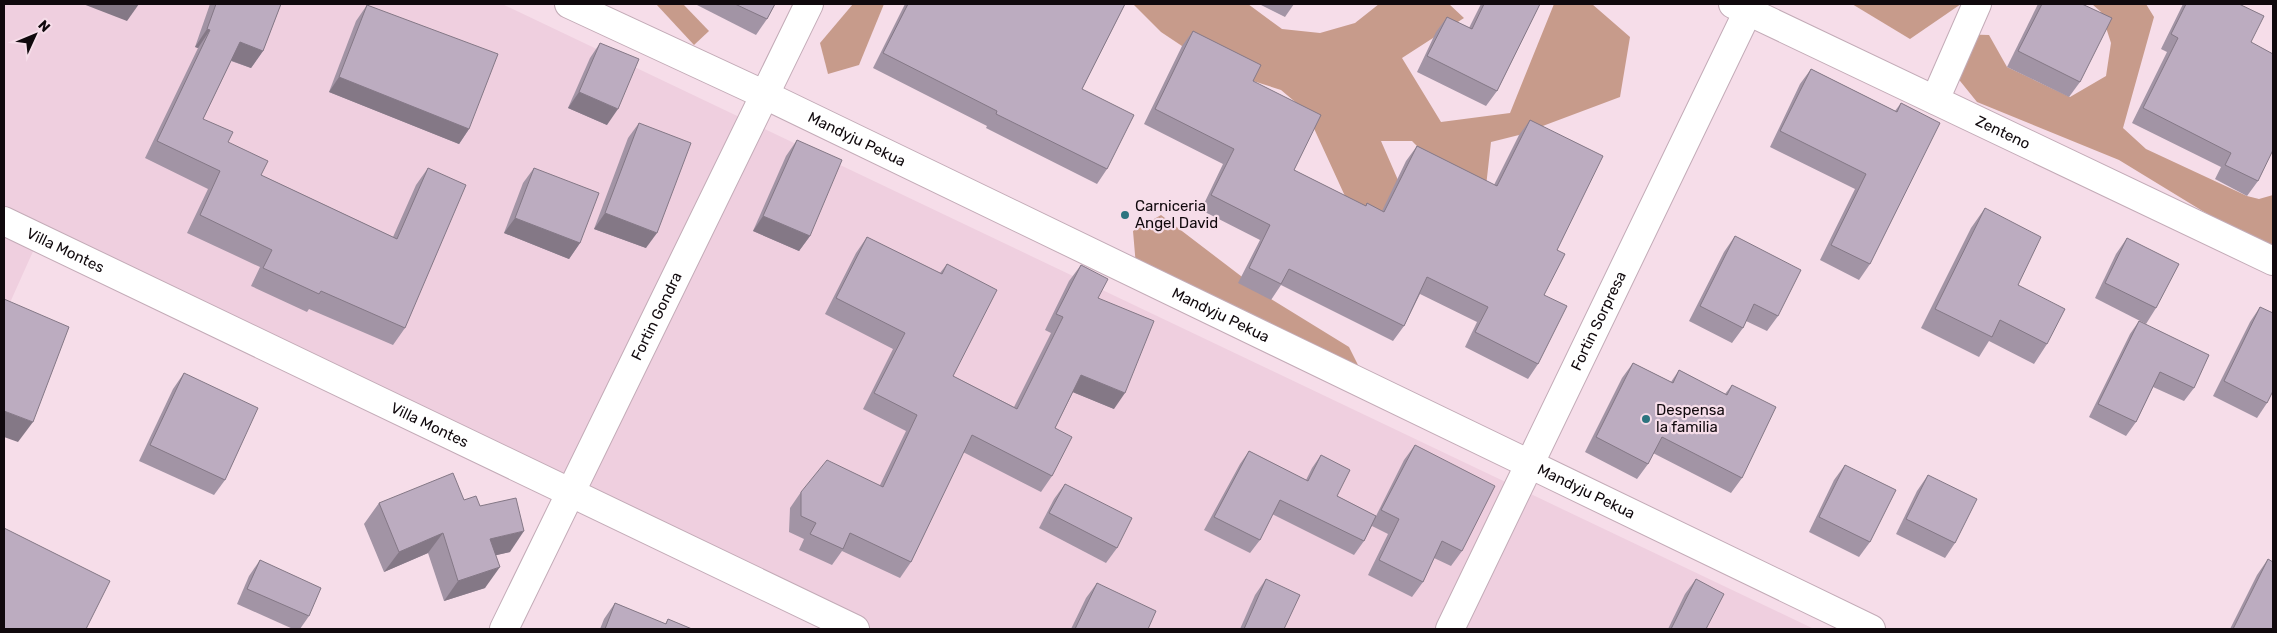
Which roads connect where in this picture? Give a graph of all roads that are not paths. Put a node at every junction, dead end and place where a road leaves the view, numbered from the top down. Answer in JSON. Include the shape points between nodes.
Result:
{"nodes":[{"id":1,"x":569,"y":4,"type":"edge"},
{"id":2,"x":809,"y":4,"type":"edge"},
{"id":3,"x":1977,"y":4,"type":"edge"},
{"id":4,"x":1741,"y":7,"type":"edge"},
{"id":5,"x":763,"y":94,"type":"junction"},
{"id":6,"x":1935,"y":100,"type":"junction"},
{"id":7,"x":4,"y":220,"type":"edge"},
{"id":8,"x":2273,"y":260,"type":"edge"},
{"id":9,"x":1530,"y":464,"type":"junction"},
{"id":10,"x":570,"y":492,"type":"junction"},
{"id":11,"x":504,"y":629,"type":"edge"},
{"id":12,"x":855,"y":629,"type":"edge"},
{"id":13,"x":1450,"y":629,"type":"edge"},
{"id":14,"x":1871,"y":629,"type":"edge"}],
"edges":[{"from":1,"to":5,"type":"street","name":"Mandyju Pekua"},
{"from":2,"to":5,"type":"street","name":"Fortin Gondra"},
{"from":3,"to":6,"type":"street"},
{"from":4,"to":6,"type":"street","name":"Zenteno"},
{"from":4,"to":9,"type":"street","name":"Fortin Sorpresa"},
{"from":5,"to":9,"type":"street","name":"Mandyju Pekua"},
{"from":5,"to":10,"type":"street","name":"Fortin Gondra"},
{"from":6,"to":8,"type":"street","name":"Zenteno"},
{"from":7,"to":10,"type":"street","name":"Villa Montes"},
{"from":9,"to":13,"type":"street","name":"Fortin Sorpresa"},
{"from":9,"to":14,"type":"street","name":"Mandyju Pekua"},
{"from":10,"to":11,"type":"street","name":"Fortin Gondra"},
{"from":10,"to":12,"type":"street","name":"Villa Montes"}]}
